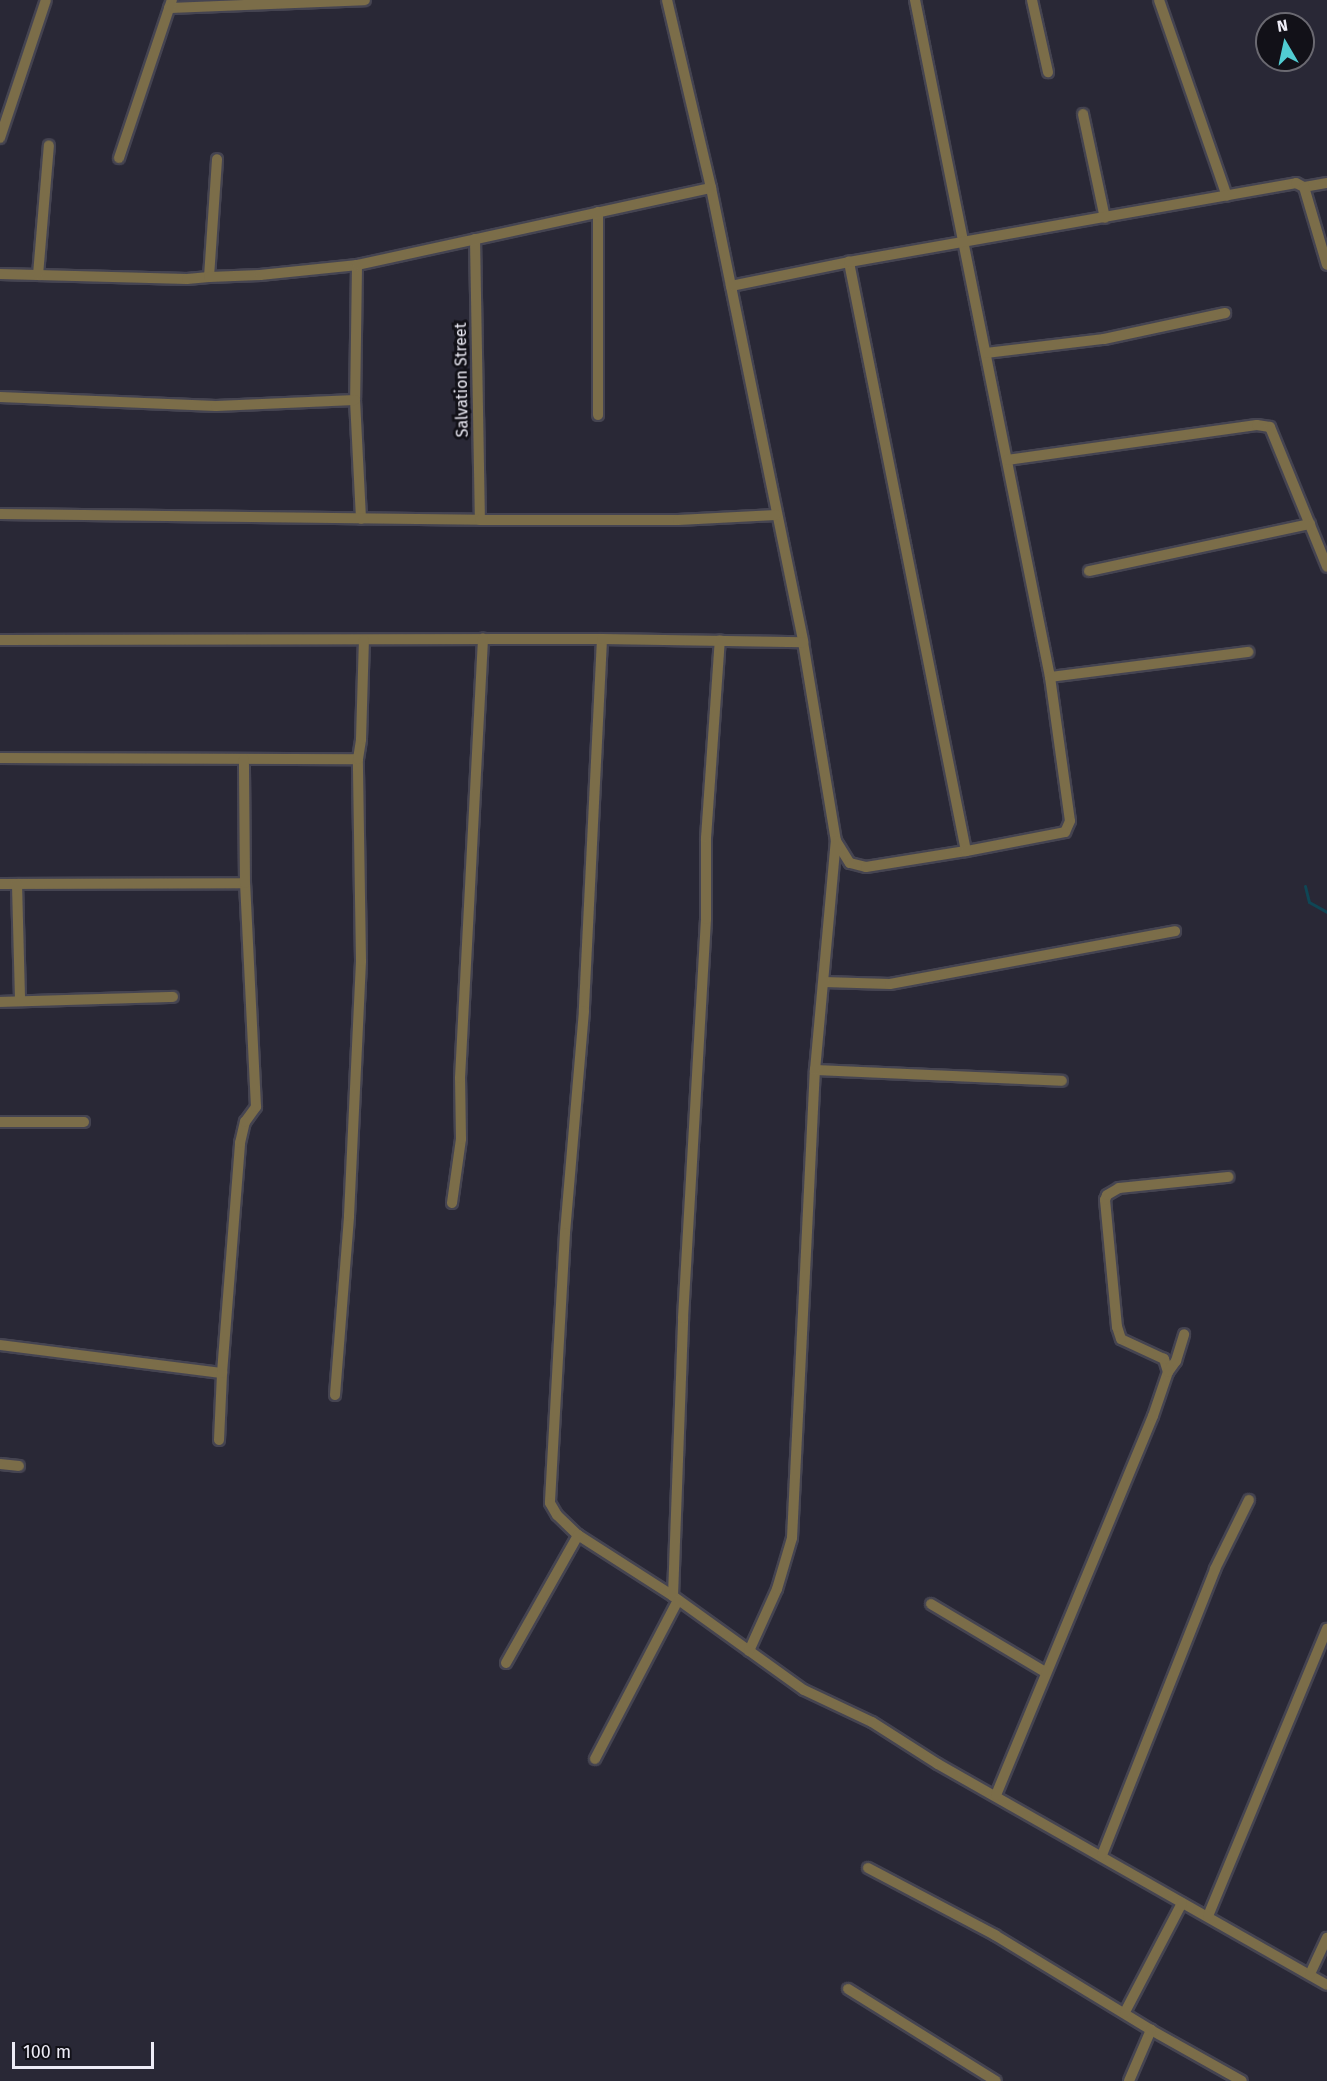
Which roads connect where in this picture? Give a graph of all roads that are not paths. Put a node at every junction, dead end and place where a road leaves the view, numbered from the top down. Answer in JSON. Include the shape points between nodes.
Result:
{"nodes":[{"id":1,"x":46,"y":0,"type":"edge"},
{"id":2,"x":365,"y":0,"type":"edge"},
{"id":3,"x":667,"y":0,"type":"edge"},
{"id":4,"x":915,"y":0,"type":"edge"},
{"id":5,"x":1032,"y":0,"type":"edge"},
{"id":6,"x":1159,"y":0,"type":"edge"},
{"id":7,"x":170,"y":4,"type":"edge"},
{"id":8,"x":1048,"y":72,"type":"dead end"},
{"id":9,"x":1083,"y":114,"type":"dead end"},
{"id":10,"x":0,"y":138,"type":"edge"},
{"id":11,"x":50,"y":145,"type":"dead end"},
{"id":12,"x":118,"y":158,"type":"dead end"},
{"id":13,"x":217,"y":159,"type":"dead end"},
{"id":14,"x":1327,"y":183,"type":"edge"},
{"id":15,"x":1304,"y":187,"type":"junction"},
{"id":16,"x":711,"y":188,"type":"junction"},
{"id":17,"x":1227,"y":196,"type":"junction"},
{"id":18,"x":598,"y":212,"type":"junction"},
{"id":19,"x":1105,"y":218,"type":"junction"},
{"id":20,"x":475,"y":239,"type":"junction"},
{"id":21,"x":965,"y":241,"type":"junction"},
{"id":22,"x":849,"y":261,"type":"junction"},
{"id":23,"x":357,"y":265,"type":"junction"},
{"id":24,"x":1327,"y":265,"type":"edge"},
{"id":25,"x":0,"y":274,"type":"edge"},
{"id":26,"x":38,"y":275,"type":"junction"},
{"id":27,"x":209,"y":277,"type":"junction"},
{"id":28,"x":731,"y":286,"type":"junction"},
{"id":29,"x":1225,"y":313,"type":"dead end"},
{"id":30,"x":986,"y":353,"type":"junction"},
{"id":31,"x":0,"y":397,"type":"edge"},
{"id":32,"x":355,"y":400,"type":"junction"},
{"id":33,"x":598,"y":416,"type":"dead end"},
{"id":34,"x":1007,"y":460,"type":"junction"},
{"id":35,"x":0,"y":514,"type":"edge"},
{"id":36,"x":777,"y":515,"type":"junction"},
{"id":37,"x":361,"y":519,"type":"junction"},
{"id":38,"x":480,"y":520,"type":"junction"},
{"id":39,"x":1310,"y":524,"type":"junction"},
{"id":40,"x":1327,"y":567,"type":"edge"},
{"id":41,"x":1089,"y":571,"type":"dead end"},
{"id":42,"x":364,"y":639,"type":"junction"},
{"id":43,"x":483,"y":639,"type":"junction"},
{"id":44,"x":602,"y":639,"type":"junction"},
{"id":45,"x":0,"y":640,"type":"edge"},
{"id":46,"x":720,"y":640,"type":"junction"},
{"id":47,"x":803,"y":642,"type":"junction"},
{"id":48,"x":1248,"y":652,"type":"dead end"},
{"id":49,"x":1050,"y":677,"type":"junction"},
{"id":50,"x":0,"y":758,"type":"edge"},
{"id":51,"x":244,"y":759,"type":"junction"},
{"id":52,"x":358,"y":759,"type":"junction"},
{"id":53,"x":836,"y":841,"type":"junction"},
{"id":54,"x":966,"y":851,"type":"junction"},
{"id":55,"x":245,"y":883,"type":"junction"},
{"id":56,"x":0,"y":884,"type":"edge"},
{"id":57,"x":17,"y":884,"type":"junction"},
{"id":58,"x":1175,"y":931,"type":"dead end"},
{"id":59,"x":824,"y":982,"type":"junction"},
{"id":60,"x":173,"y":997,"type":"dead end"},
{"id":61,"x":20,"y":1000,"type":"junction"},
{"id":62,"x":0,"y":1002,"type":"edge"},
{"id":63,"x":815,"y":1070,"type":"junction"},
{"id":64,"x":1062,"y":1081,"type":"dead end"},
{"id":65,"x":0,"y":1122,"type":"edge"},
{"id":66,"x":84,"y":1122,"type":"dead end"},
{"id":67,"x":1228,"y":1177,"type":"dead end"},
{"id":68,"x":452,"y":1203,"type":"dead end"},
{"id":69,"x":1184,"y":1334,"type":"dead end"},
{"id":70,"x":0,"y":1345,"type":"edge"},
{"id":71,"x":1168,"y":1372,"type":"junction"},
{"id":72,"x":222,"y":1373,"type":"junction"},
{"id":73,"x":335,"y":1395,"type":"dead end"},
{"id":74,"x":219,"y":1440,"type":"dead end"},
{"id":75,"x":0,"y":1464,"type":"edge"},
{"id":76,"x":19,"y":1466,"type":"dead end"},
{"id":77,"x":1249,"y":1500,"type":"dead end"},
{"id":78,"x":578,"y":1535,"type":"junction"},
{"id":79,"x":676,"y":1598,"type":"junction"},
{"id":80,"x":931,"y":1604,"type":"dead end"},
{"id":81,"x":1327,"y":1629,"type":"edge"},
{"id":82,"x":749,"y":1651,"type":"junction"},
{"id":83,"x":506,"y":1663,"type":"dead end"},
{"id":84,"x":1046,"y":1672,"type":"junction"},
{"id":85,"x":595,"y":1759,"type":"dead end"},
{"id":86,"x":996,"y":1795,"type":"junction"},
{"id":87,"x":1102,"y":1855,"type":"junction"},
{"id":88,"x":868,"y":1868,"type":"dead end"},
{"id":89,"x":1182,"y":1903,"type":"junction"},
{"id":90,"x":1208,"y":1916,"type":"junction"},
{"id":91,"x":1327,"y":1938,"type":"edge"},
{"id":92,"x":1310,"y":1974,"type":"junction"},
{"id":93,"x":1327,"y":1984,"type":"edge"},
{"id":94,"x":848,"y":1989,"type":"dead end"},
{"id":95,"x":1125,"y":2012,"type":"junction"},
{"id":96,"x":1151,"y":2030,"type":"junction"},
{"id":97,"x":996,"y":2081,"type":"edge"},
{"id":98,"x":1129,"y":2081,"type":"edge"},
{"id":99,"x":1242,"y":2081,"type":"edge"}],
"edges":[{"from":1,"to":10,"type":"street"},
{"from":2,"to":7,"type":"street"},
{"from":3,"to":16,"type":"street"},
{"from":4,"to":21,"type":"street"},
{"from":5,"to":8,"type":"street"},
{"from":6,"to":17,"type":"street"},
{"from":7,"to":12,"type":"street"},
{"from":9,"to":19,"type":"street"},
{"from":11,"to":26,"type":"street"},
{"from":13,"to":27,"type":"street"},
{"from":14,"to":15,"type":"street"},
{"from":15,"to":17,"type":"street","via":[[1296,183]]},
{"from":15,"to":24,"type":"street"},
{"from":16,"to":18,"type":"street"},
{"from":16,"to":28,"type":"street"},
{"from":17,"to":19,"type":"street"},
{"from":18,"to":20,"type":"street"},
{"from":18,"to":33,"type":"street"},
{"from":19,"to":21,"type":"street"},
{"from":20,"to":23,"type":"street"},
{"from":20,"to":38,"type":"street","name":"Salvation Street"},
{"from":21,"to":22,"type":"street"},
{"from":21,"to":30,"type":"street"},
{"from":22,"to":28,"type":"street"},
{"from":22,"to":54,"type":"street"},
{"from":23,"to":27,"type":"street"},
{"from":23,"to":32,"type":"street"},
{"from":25,"to":26,"type":"street"},
{"from":26,"to":27,"type":"street"},
{"from":28,"to":36,"type":"street"},
{"from":29,"to":30,"type":"street","via":[[1104,339]]},
{"from":30,"to":34,"type":"street"},
{"from":31,"to":32,"type":"street","via":[[216,406]]},
{"from":32,"to":37,"type":"street"},
{"from":34,"to":39,"type":"street","via":[[1263,425],[1270,427]]},
{"from":34,"to":49,"type":"street"},
{"from":35,"to":37,"type":"street"},
{"from":36,"to":38,"type":"street","via":[[678,520]]},
{"from":36,"to":47,"type":"street"},
{"from":37,"to":38,"type":"street"},
{"from":39,"to":40,"type":"street"},
{"from":39,"to":41,"type":"street"},
{"from":42,"to":43,"type":"street"},
{"from":42,"to":45,"type":"street"},
{"from":42,"to":52,"type":"street"},
{"from":43,"to":44,"type":"street"},
{"from":43,"to":68,"type":"street","via":[[462,1031],[461,1139]]},
{"from":44,"to":46,"type":"street"},
{"from":44,"to":78,"type":"street","via":[[584,1011],[565,1233],[550,1503],[556,1515]]},
{"from":46,"to":47,"type":"street"},
{"from":46,"to":79,"type":"street","via":[[707,804],[706,918],[683,1318]]},
{"from":47,"to":53,"type":"street"},
{"from":48,"to":49,"type":"street"},
{"from":49,"to":54,"type":"street","via":[[1070,821],[1065,832]]},
{"from":50,"to":51,"type":"street"},
{"from":51,"to":52,"type":"street"},
{"from":51,"to":55,"type":"street"},
{"from":52,"to":73,"type":"street","via":[[361,961],[349,1216]]},
{"from":53,"to":54,"type":"street","via":[[850,863],[866,867]]},
{"from":53,"to":59,"type":"street"},
{"from":55,"to":57,"type":"street"},
{"from":55,"to":72,"type":"street","via":[[256,1107],[246,1122],[240,1143]]},
{"from":56,"to":57,"type":"street"},
{"from":57,"to":61,"type":"street"},
{"from":58,"to":59,"type":"street","via":[[890,984]]},
{"from":59,"to":63,"type":"street"},
{"from":60,"to":61,"type":"street"},
{"from":61,"to":62,"type":"street"},
{"from":63,"to":64,"type":"street"},
{"from":63,"to":82,"type":"street","via":[[792,1538],[777,1590]]},
{"from":65,"to":66,"type":"street"},
{"from":67,"to":71,"type":"street","via":[[1119,1188],[1105,1200],[1121,1339],[1164,1359]]},
{"from":69,"to":71,"type":"street","via":[[1176,1361]]},
{"from":70,"to":72,"type":"street"},
{"from":71,"to":84,"type":"street"},
{"from":72,"to":74,"type":"street"},
{"from":75,"to":76,"type":"street"},
{"from":77,"to":87,"type":"street","via":[[1215,1569]]},
{"from":78,"to":79,"type":"street"},
{"from":78,"to":83,"type":"street"},
{"from":79,"to":82,"type":"street"},
{"from":79,"to":85,"type":"street"},
{"from":80,"to":84,"type":"street"},
{"from":81,"to":90,"type":"street"},
{"from":82,"to":86,"type":"street","via":[[804,1690],[872,1722]]},
{"from":84,"to":86,"type":"street"},
{"from":86,"to":87,"type":"street"},
{"from":87,"to":89,"type":"street"},
{"from":88,"to":95,"type":"street","via":[[995,1935]]},
{"from":89,"to":90,"type":"street"},
{"from":89,"to":95,"type":"street"},
{"from":90,"to":92,"type":"street"},
{"from":91,"to":92,"type":"street"},
{"from":92,"to":93,"type":"street"},
{"from":94,"to":97,"type":"street"},
{"from":95,"to":96,"type":"street"},
{"from":96,"to":98,"type":"street"},
{"from":96,"to":99,"type":"street"}]}
